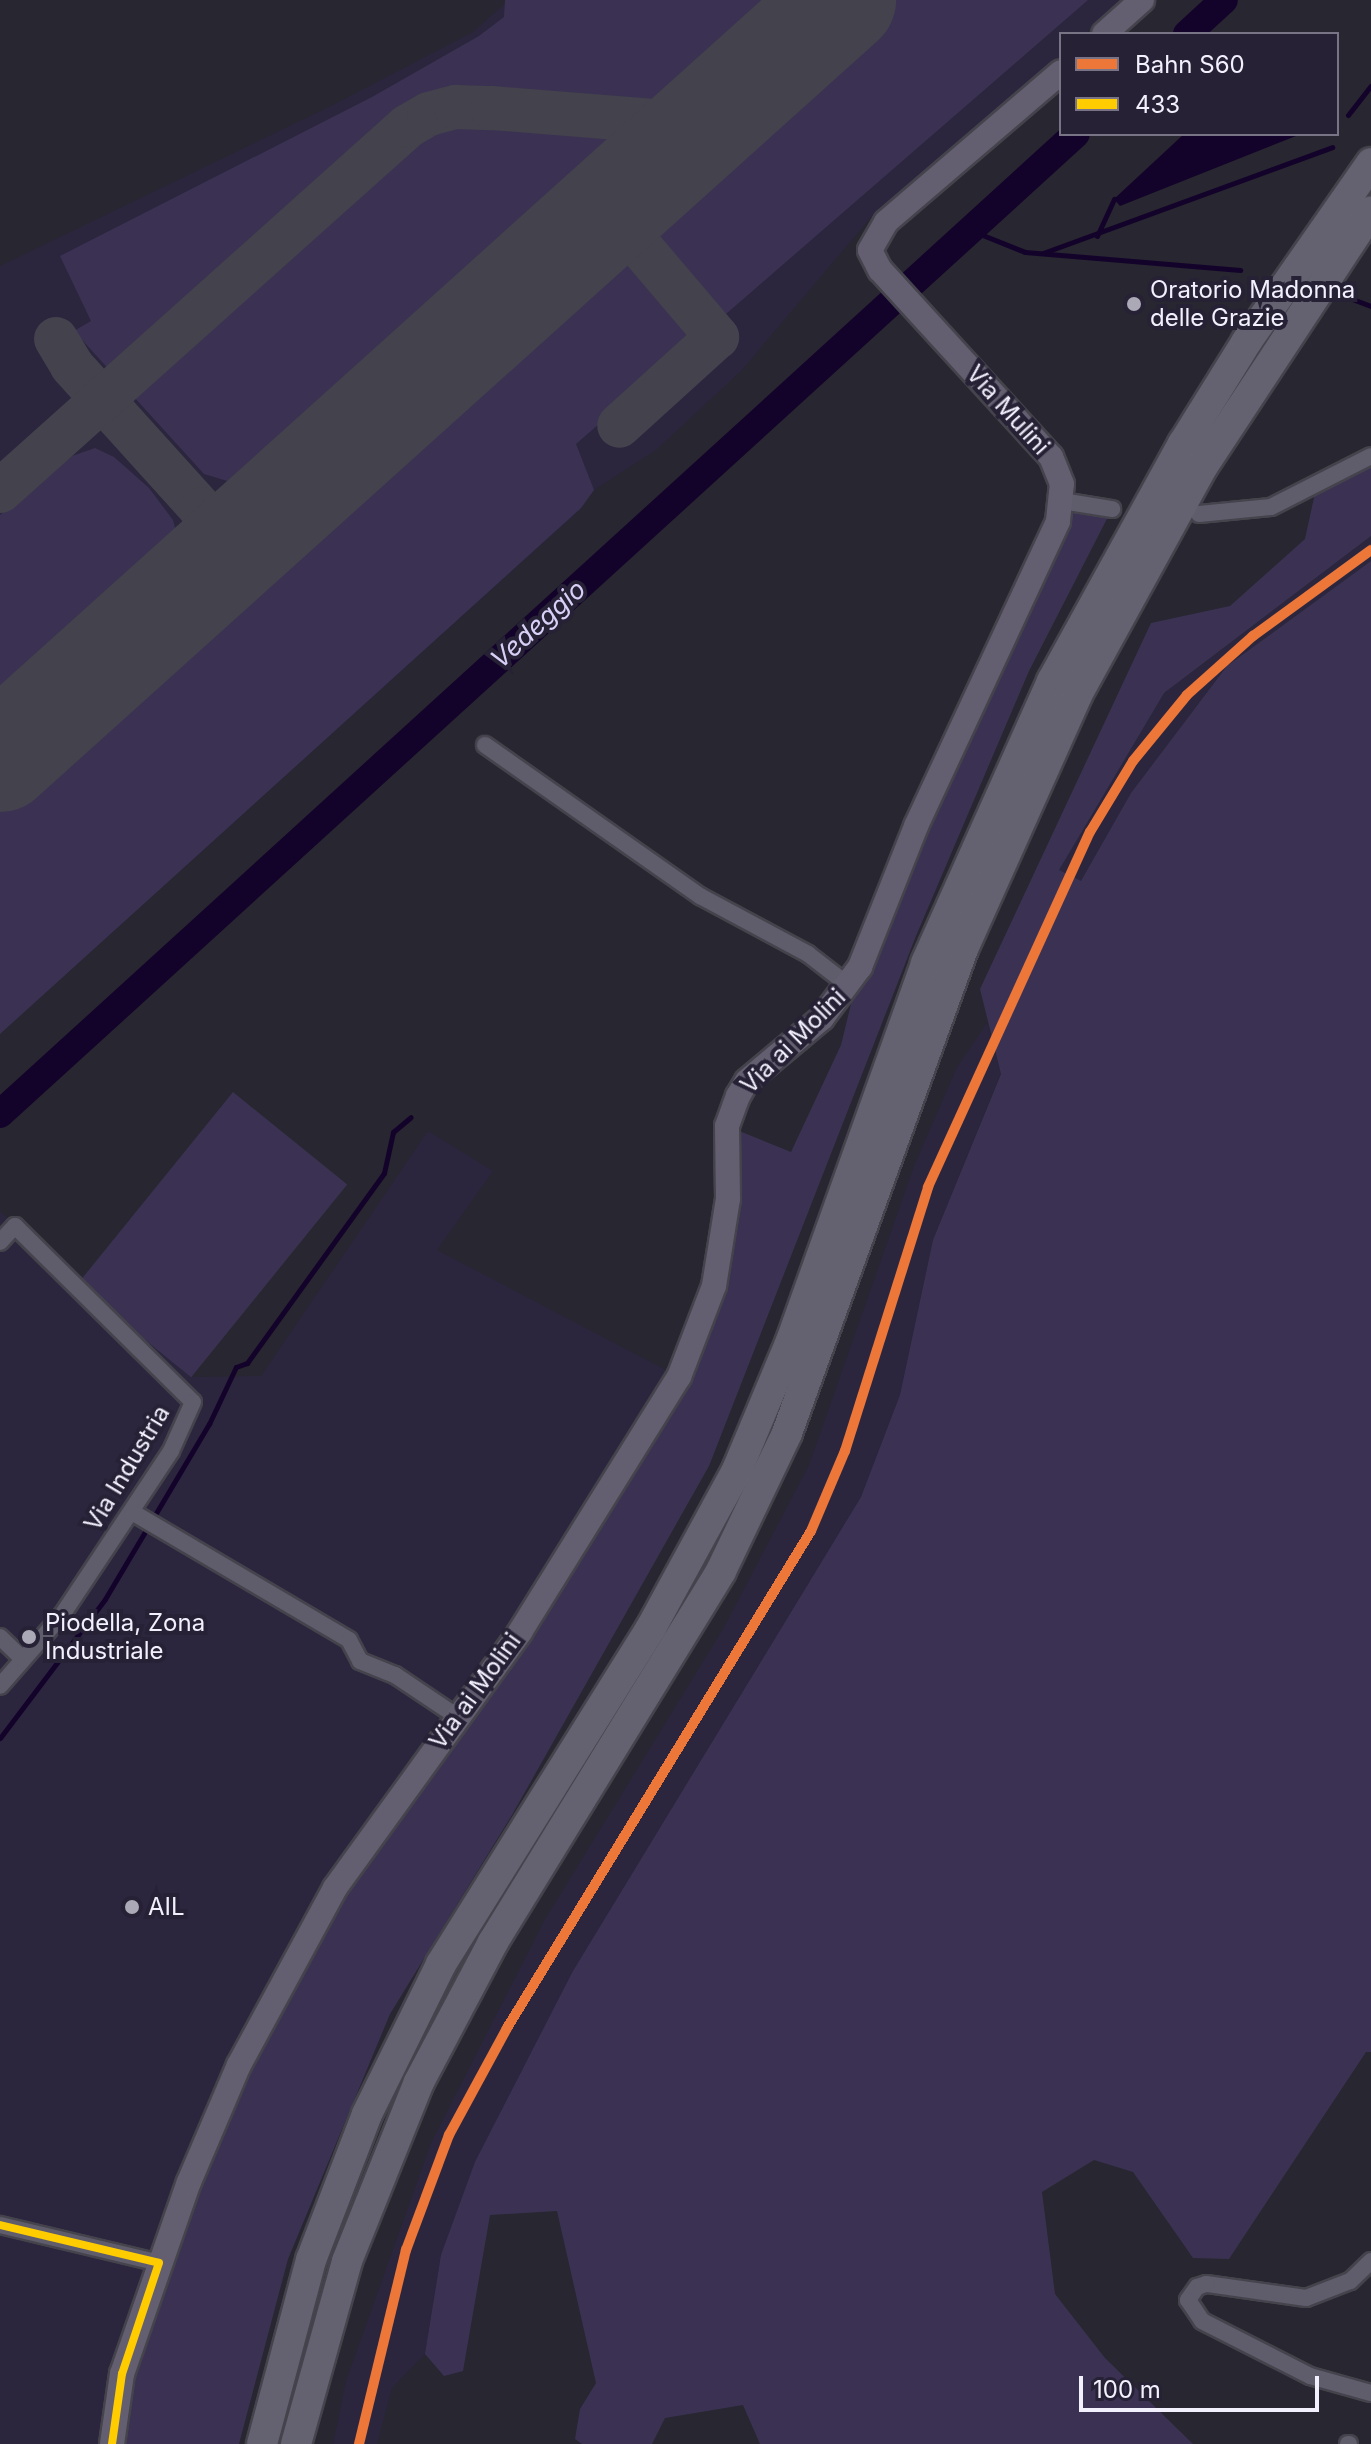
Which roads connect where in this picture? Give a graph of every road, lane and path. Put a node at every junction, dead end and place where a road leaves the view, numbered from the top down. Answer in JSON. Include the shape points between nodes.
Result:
{"nodes":[{"id":1,"x":1142,"y":0,"type":"edge"},
{"id":2,"x":1106,"y":32,"type":"edge"},
{"id":3,"x":1059,"y":74,"type":"edge"},
{"id":4,"x":1371,"y":163,"type":"edge"},
{"id":5,"x":1371,"y":211,"type":"edge"},
{"id":6,"x":1371,"y":456,"type":"edge"},
{"id":7,"x":1062,"y":501,"type":"junction"},
{"id":8,"x":1112,"y":509,"type":"dead end"},
{"id":9,"x":1199,"y":514,"type":"dead end"},
{"id":10,"x":485,"y":745,"type":"dead end"},
{"id":11,"x":854,"y":976,"type":"junction"},
{"id":12,"x":0,"y":1242,"type":"edge"},
{"id":13,"x":132,"y":1512,"type":"junction"},
{"id":14,"x":0,"y":1637,"type":"edge"},
{"id":15,"x":23,"y":1659,"type":"junction"},
{"id":16,"x":0,"y":1686,"type":"edge"},
{"id":17,"x":456,"y":1716,"type":"junction"},
{"id":18,"x":0,"y":2225,"type":"edge"},
{"id":19,"x":1371,"y":2261,"type":"edge"},
{"id":20,"x":159,"y":2263,"type":"junction"},
{"id":21,"x":1371,"y":2393,"type":"edge"},
{"id":22,"x":112,"y":2444,"type":"edge"},
{"id":23,"x":262,"y":2444,"type":"edge"},
{"id":24,"x":296,"y":2444,"type":"edge"}],
"edges":[{"from":1,"to":2,"type":"street"},
{"from":3,"to":7,"type":"street","name":"Via Mulini","via":[[886,222],[871,241],[871,255],[1051,457],[1060,475]]},
{"from":4,"to":23,"type":"highway","via":[[1247,341],[1133,529],[1002,783],[926,963],[791,1341],[737,1470],[651,1628],[488,1884],[392,2060],[311,2260]]},
{"from":5,"to":24,"type":"highway","via":[[1203,466],[1071,708],[963,949],[843,1289],[776,1457],[721,1571],[493,1942],[419,2082],[347,2261]]},
{"from":6,"to":9,"type":"street","via":[[1271,507]]},
{"from":7,"to":8,"type":"street"},
{"from":7,"to":11,"type":"street","name":"Via Mulini","via":[[1054,530],[916,826]]},
{"from":10,"to":11,"type":"street","via":[[700,896]]},
{"from":11,"to":17,"type":"street","name":"Via ai Molini","via":[[822,1018],[747,1081],[738,1096],[727,1126],[728,1199],[714,1286],[699,1336],[679,1377],[520,1632]]},
{"from":12,"to":13,"type":"street","name":"Via Industria","via":[[15,1226],[193,1402],[171,1451]]},
{"from":13,"to":15,"type":"street","name":"Via Industria","via":[[62,1615]]},
{"from":13,"to":17,"type":"street","via":[[349,1640],[360,1661],[395,1675]]},
{"from":14,"to":15,"type":"street"},
{"from":15,"to":16,"type":"street","name":"Via Industria"},
{"from":17,"to":20,"type":"street","name":"Via ai Molini","via":[[335,1888],[239,2065]]},
{"from":18,"to":20,"type":"street"},
{"from":19,"to":21,"type":"street","via":[[1350,2281],[1306,2298],[1206,2284],[1188,2300],[1202,2321],[1310,2376]]},
{"from":20,"to":22,"type":"street","name":"Via ai Molini","via":[[122,2374]]}]}
